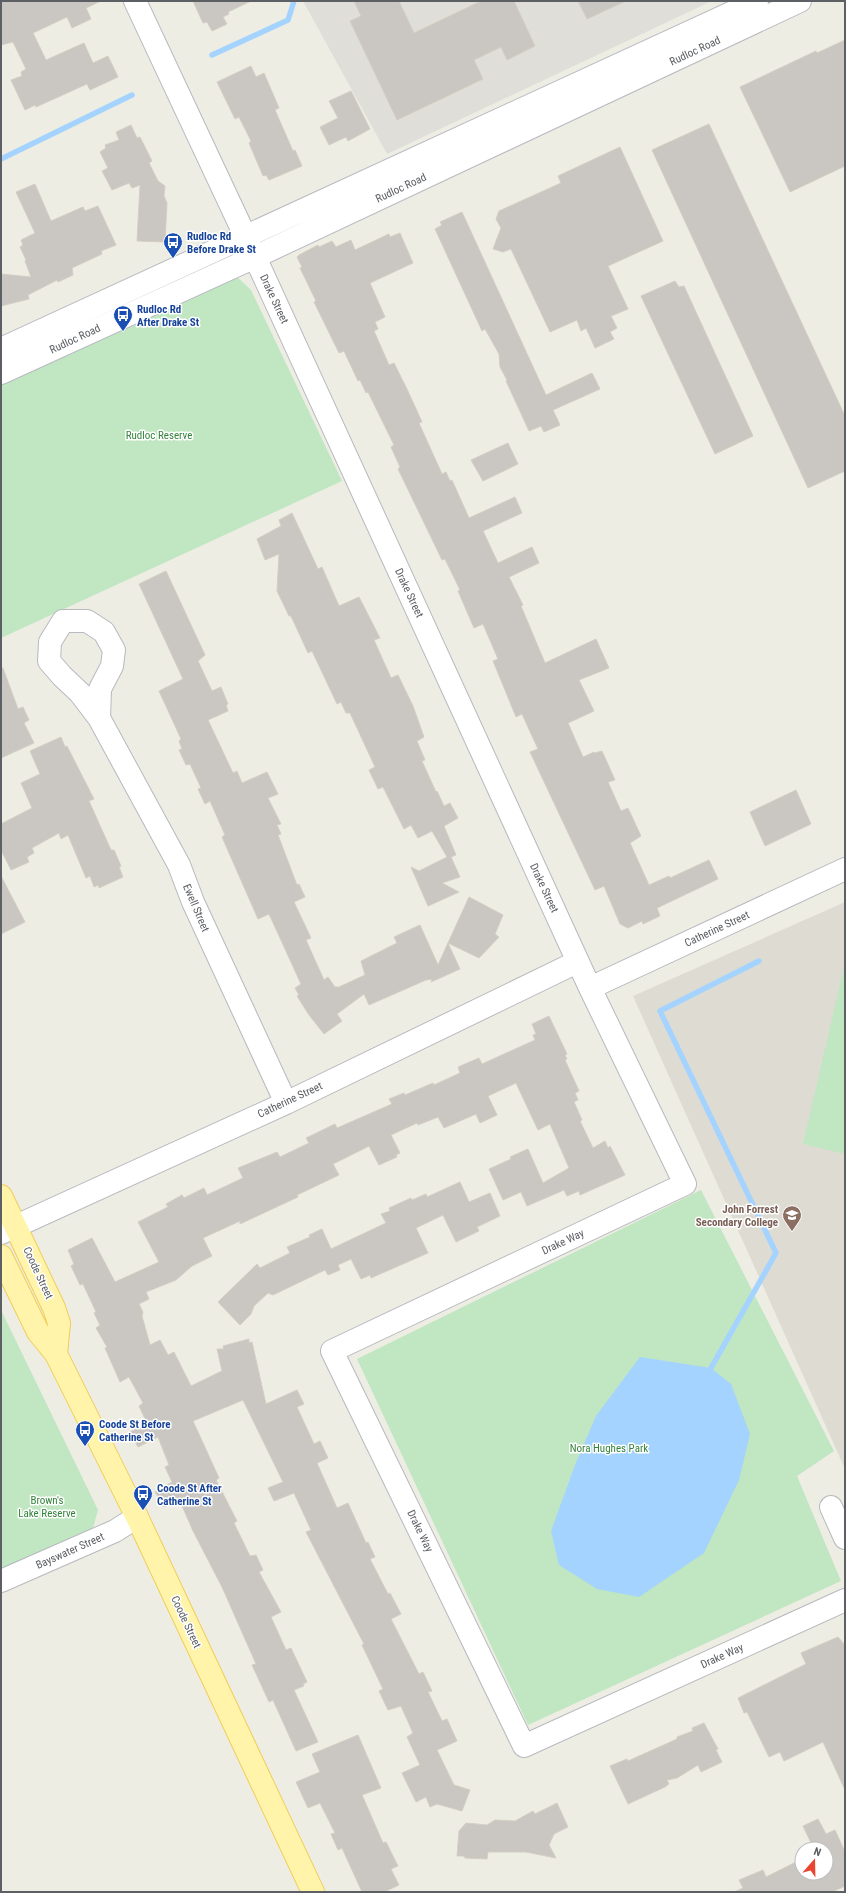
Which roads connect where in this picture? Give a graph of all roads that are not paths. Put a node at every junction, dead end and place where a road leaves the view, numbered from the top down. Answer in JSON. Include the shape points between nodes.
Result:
{"nodes":[{"id":1,"x":135,"y":1,"type":"edge"},
{"id":2,"x":757,"y":1,"type":"edge"},
{"id":3,"x":800,"y":1,"type":"edge"},
{"id":4,"x":773,"y":7,"type":"edge"},
{"id":5,"x":245,"y":236,"type":"junction"},
{"id":6,"x":255,"y":257,"type":"junction"},
{"id":7,"x":1,"y":349,"type":"edge"},
{"id":8,"x":1,"y":373,"type":"edge"},
{"id":9,"x":99,"y":718,"type":"dead end"},
{"id":10,"x":845,"y":869,"type":"edge"},
{"id":11,"x":577,"y":962,"type":"junction"},
{"id":12,"x":590,"y":988,"type":"junction"},
{"id":13,"x":286,"y":1103,"type":"junction"},
{"id":14,"x":685,"y":1184,"type":"joint"},
{"id":15,"x":1,"y":1196,"type":"edge"},
{"id":16,"x":9,"y":1231,"type":"edge"},
{"id":17,"x":1,"y":1256,"type":"edge"},
{"id":18,"x":56,"y":1354,"type":"junction"},
{"id":19,"x":831,"y":1507,"type":"dead end"},
{"id":20,"x":136,"y":1518,"type":"junction"},
{"id":21,"x":845,"y":1538,"type":"edge"},
{"id":22,"x":1,"y":1581,"type":"edge"},
{"id":23,"x":845,"y":1600,"type":"edge"},
{"id":24,"x":313,"y":1892,"type":"edge"}],
"edges":[{"from":1,"to":5,"type":"street","name":"Drake Street"},
{"from":2,"to":5,"type":"street","name":"Rudloc Road"},
{"from":3,"to":4,"type":"street","name":"Rudloc Road"},
{"from":4,"to":6,"type":"street","name":"Rudloc Road"},
{"from":5,"to":6,"type":"street","name":"Drake Street"},
{"from":5,"to":7,"type":"street","name":"Rudloc Road"},
{"from":6,"to":8,"type":"street","name":"Rudloc Road"},
{"from":6,"to":11,"type":"street","name":"Drake Street"},
{"from":9,"to":13,"type":"street","name":"Ewell Street","via":[[179,865],[193,902]]},
{"from":10,"to":12,"type":"street","name":"Catherine Street"},
{"from":11,"to":12,"type":"street","name":"Drake Street"},
{"from":11,"to":13,"type":"street","name":"Catherine Street"},
{"from":12,"to":14,"type":"street","name":"Drake Street"},
{"from":13,"to":16,"type":"street","name":"Catherine Street"},
{"from":14,"to":23,"type":"street","name":"Drake Way","via":[[332,1351],[524,1746]]},
{"from":15,"to":16,"type":"main road","name":"Coode Street"},
{"from":16,"to":18,"type":"main road","name":"Coode Street","via":[[54,1308],[59,1323]]},
{"from":17,"to":18,"type":"main road","name":"Coode Street","via":[[38,1332]]},
{"from":18,"to":20,"type":"main road","name":"Coode Street"},
{"from":19,"to":21,"type":"street"},
{"from":20,"to":22,"type":"street","name":"Bayswater Street","via":[[115,1531]]},
{"from":20,"to":24,"type":"main road","name":"Coode Street"}]}
